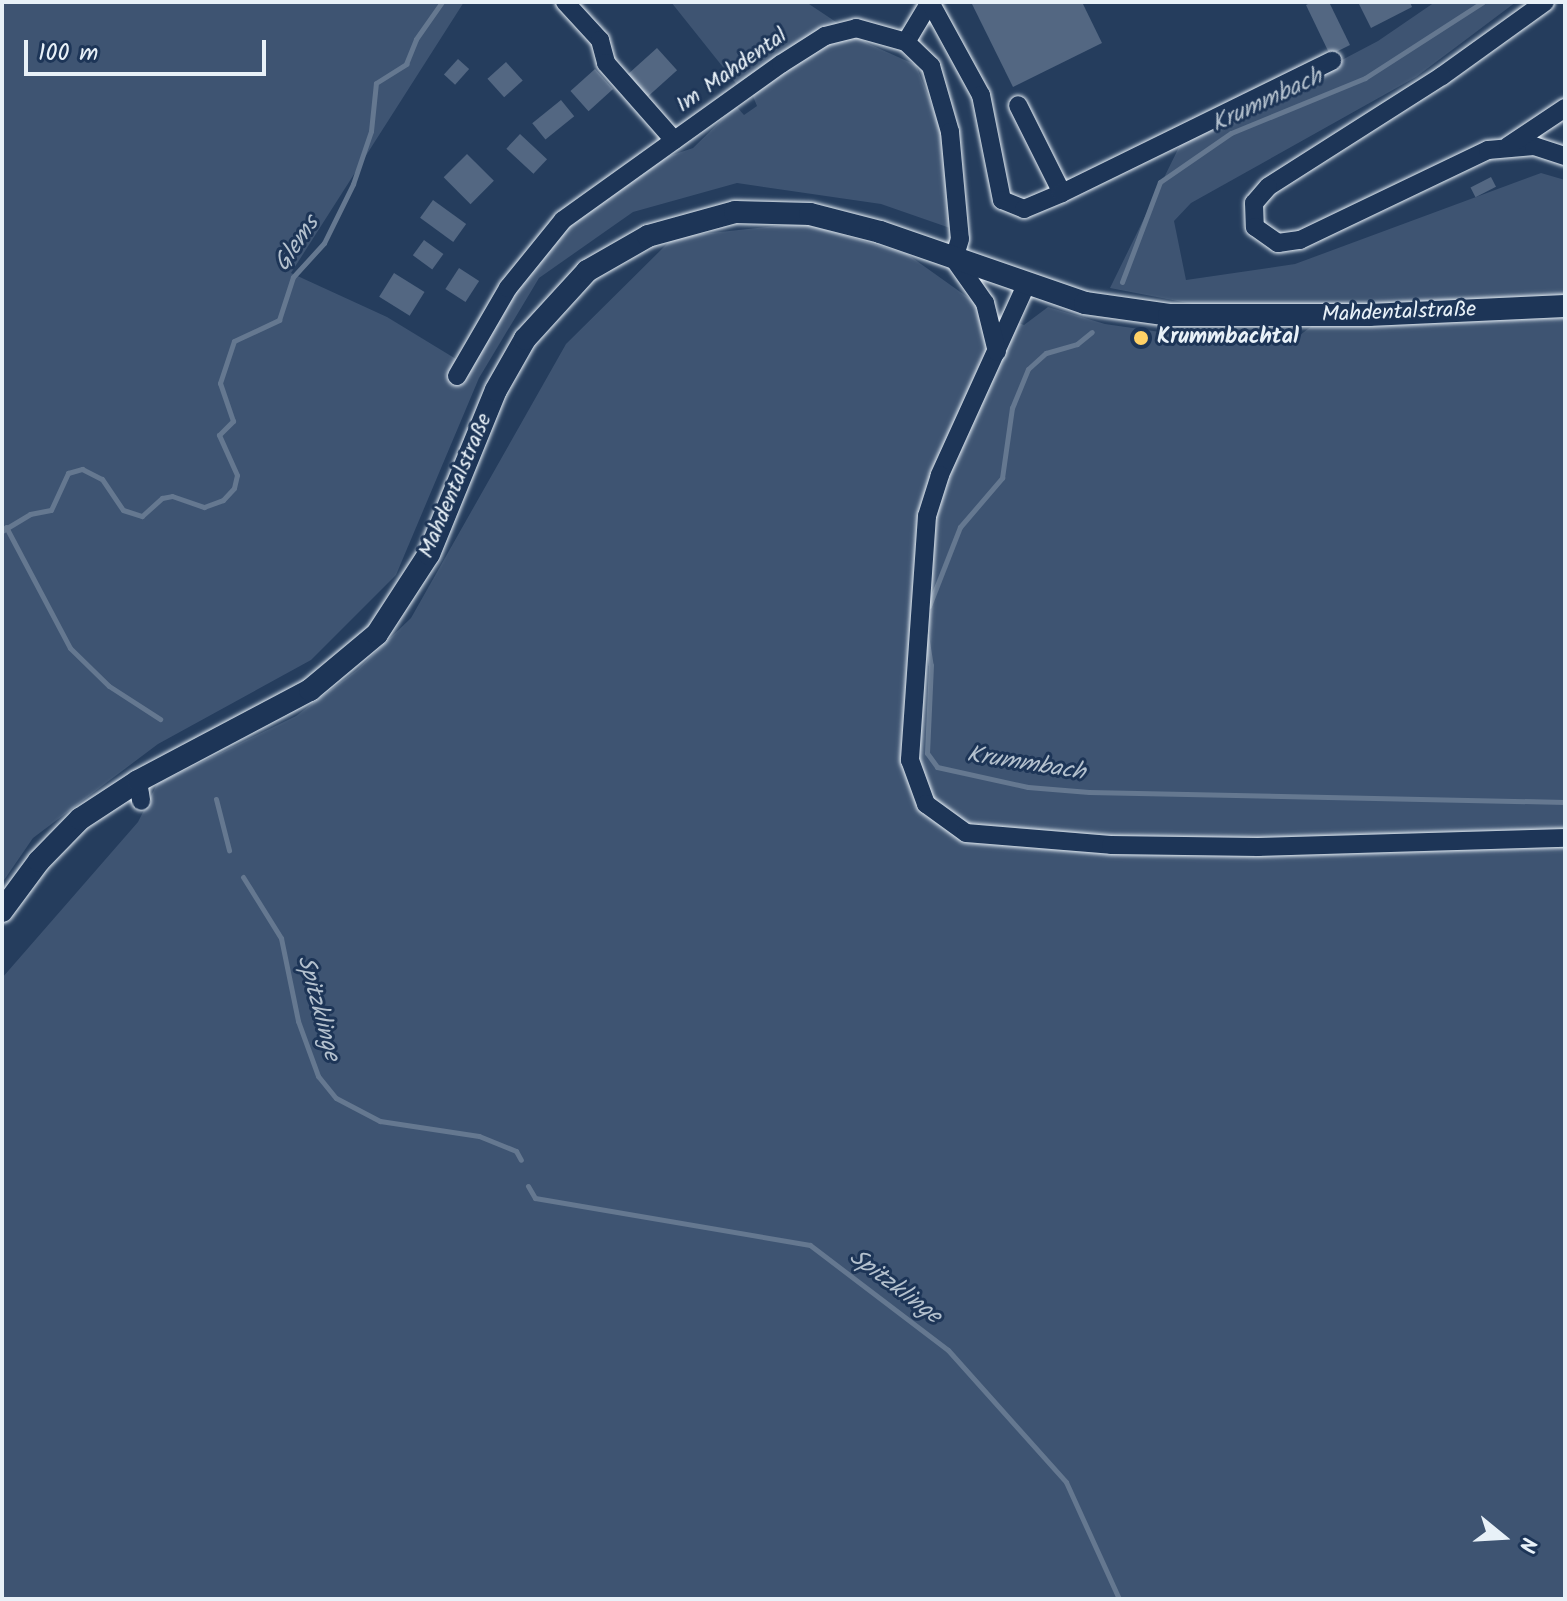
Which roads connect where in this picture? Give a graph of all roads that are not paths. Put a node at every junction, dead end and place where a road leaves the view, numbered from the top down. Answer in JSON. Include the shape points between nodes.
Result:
{"nodes":[{"id":1,"x":565,"y":2,"type":"edge"},
{"id":2,"x":930,"y":2,"type":"edge"},
{"id":3,"x":1545,"y":2,"type":"edge"},
{"id":4,"x":906,"y":42,"type":"junction"},
{"id":5,"x":1332,"y":61,"type":"dead end"},
{"id":6,"x":1018,"y":105,"type":"dead end"},
{"id":7,"x":1565,"y":108,"type":"edge"},
{"id":8,"x":674,"y":140,"type":"junction"},
{"id":9,"x":1508,"y":146,"type":"junction"},
{"id":10,"x":1565,"y":156,"type":"edge"},
{"id":11,"x":1062,"y":193,"type":"junction"},
{"id":12,"x":954,"y":259,"type":"junction"},
{"id":13,"x":1026,"y":285,"type":"junction"},
{"id":14,"x":1565,"y":306,"type":"edge"},
{"id":15,"x":997,"y":352,"type":"junction"},
{"id":16,"x":457,"y":376,"type":"dead end"},
{"id":17,"x":1565,"y":838,"type":"edge"},
{"id":18,"x":2,"y":911,"type":"edge"}],
"edges":[{"from":1,"to":8,"type":"street","via":[[600,40],[606,63]]},
{"from":2,"to":4,"type":"street"},
{"from":2,"to":11,"type":"street","via":[[981,95],[1002,200],[1024,209]]},
{"from":3,"to":9,"type":"street","via":[[1442,76],[1268,187],[1254,203],[1255,227],[1278,243],[1300,240],[1488,150]]},
{"from":4,"to":8,"type":"street","name":"Im Mahdental","via":[[856,28],[825,36]]},
{"from":4,"to":12,"type":"street","via":[[931,66],[950,132],[960,239]]},
{"from":5,"to":11,"type":"street"},
{"from":6,"to":11,"type":"street"},
{"from":7,"to":9,"type":"street"},
{"from":8,"to":16,"type":"street","name":"Im Mahdental","via":[[563,220],[508,288]]},
{"from":9,"to":10,"type":"street","via":[[1534,146]]},
{"from":12,"to":13,"type":"main road","name":"Mahdentalstraße"},
{"from":12,"to":15,"type":"street","via":[[985,303]]},
{"from":12,"to":18,"type":"main road","name":"Mahdentalstraße","via":[[852,224],[779,210],[685,222],[614,253],[564,292],[525,339],[496,390],[429,554],[377,634],[310,690],[55,843]]},
{"from":13,"to":14,"type":"main road","name":"Mahdentalstraße","via":[[1112,309],[1195,317]]},
{"from":13,"to":15,"type":"street"},
{"from":15,"to":17,"type":"street","via":[[940,475],[921,550],[910,760],[926,804],[942,820],[966,833],[994,838],[1111,845],[1316,846]]}]}
